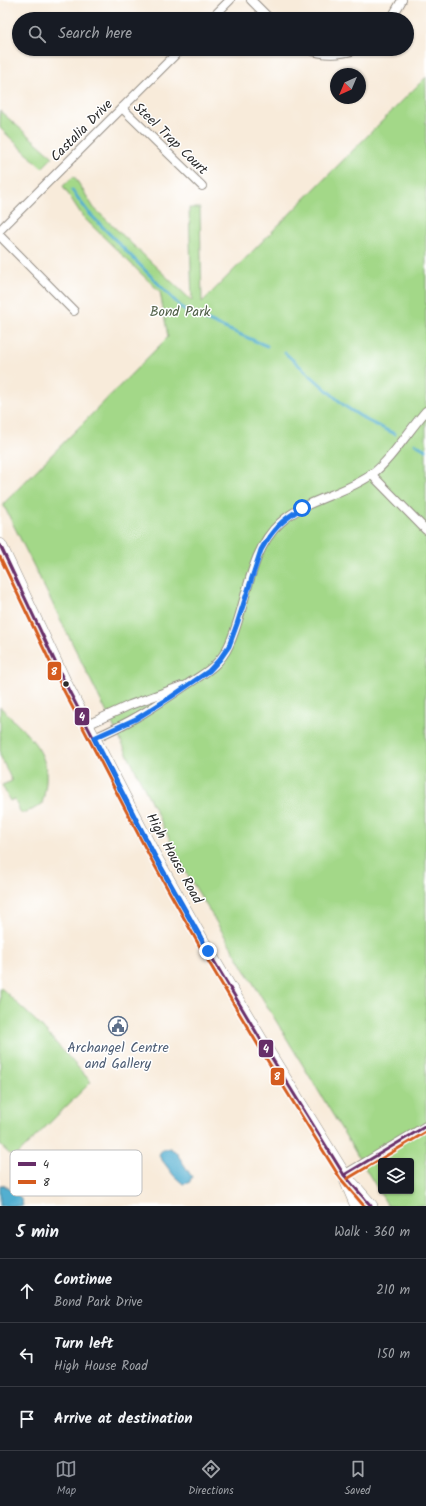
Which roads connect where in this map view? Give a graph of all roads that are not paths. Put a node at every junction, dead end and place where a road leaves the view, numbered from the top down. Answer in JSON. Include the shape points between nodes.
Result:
{"nodes":[{"id":1,"x":230,"y":0,"type":"edge"},
{"id":2,"x":251,"y":0,"type":"edge"},
{"id":3,"x":402,"y":0,"type":"edge"},
{"id":4,"x":218,"y":12,"type":"edge"},
{"id":5,"x":263,"y":12,"type":"edge"},
{"id":6,"x":395,"y":12,"type":"edge"},
{"id":7,"x":174,"y":56,"type":"edge"},
{"id":8,"x":122,"y":108,"type":"junction"},
{"id":9,"x":202,"y":186,"type":"dead end"},
{"id":10,"x":0,"y":230,"type":"edge"},
{"id":11,"x":0,"y":236,"type":"edge"},
{"id":12,"x":74,"y":311,"type":"dead end"},
{"id":13,"x":426,"y":411,"type":"edge"},
{"id":14,"x":371,"y":474,"type":"junction"},
{"id":15,"x":426,"y":530,"type":"edge"},
{"id":16,"x":0,"y":544,"type":"edge"},
{"id":17,"x":189,"y":684,"type":"junction"},
{"id":18,"x":87,"y":725,"type":"junction"},
{"id":19,"x":94,"y":738,"type":"junction"},
{"id":20,"x":426,"y":1126,"type":"edge"},
{"id":21,"x":344,"y":1175,"type":"junction"},
{"id":22,"x":357,"y":1206,"type":"edge"},
{"id":23,"x":371,"y":1206,"type":"edge"}],
"edges":[{"from":1,"to":4,"type":"street"},
{"from":2,"to":5,"type":"street"},
{"from":3,"to":6,"type":"street"},
{"from":7,"to":8,"type":"street","name":"Castalia Drive"},
{"from":8,"to":9,"type":"street","name":"Steel Trap Court"},
{"from":8,"to":10,"type":"street","name":"Castalia Drive"},
{"from":11,"to":12,"type":"street"},
{"from":13,"to":14,"type":"street","via":[[393,452]]},
{"from":14,"to":15,"type":"street"},
{"from":14,"to":17,"type":"street","via":[[302,508],[280,523],[272,532],[254,566],[229,646],[209,671]]},
{"from":16,"to":18,"type":"main road","name":"High House Road"},
{"from":17,"to":18,"type":"street","via":[[130,705]]},
{"from":17,"to":19,"type":"street","via":[[136,719]]},
{"from":18,"to":19,"type":"main road","name":"High House Road"},
{"from":19,"to":21,"type":"main road","name":"High House Road","via":[[154,855],[204,944]]},
{"from":20,"to":21,"type":"street"},
{"from":21,"to":22,"type":"main road","name":"High House Road"},
{"from":21,"to":23,"type":"main road","name":"High House Road"}]}
